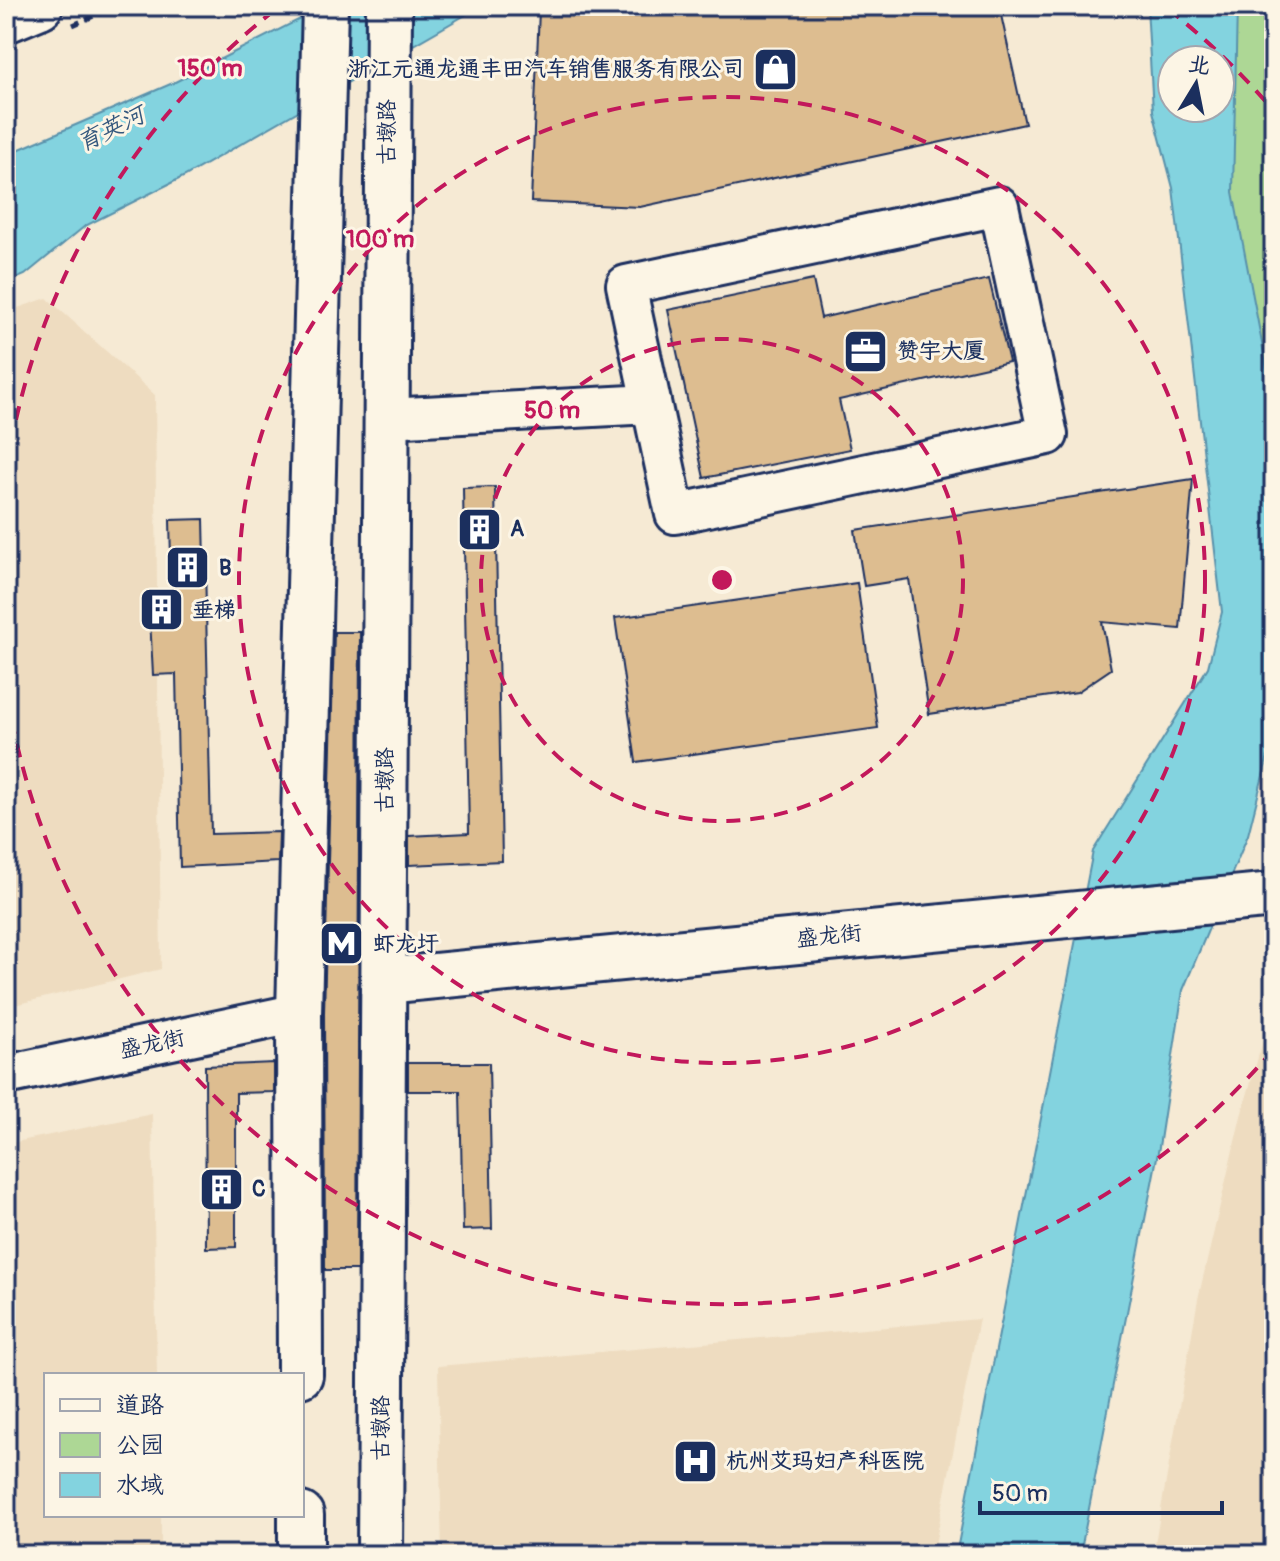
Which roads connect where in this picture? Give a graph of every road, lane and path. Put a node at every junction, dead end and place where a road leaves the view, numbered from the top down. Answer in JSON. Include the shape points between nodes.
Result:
{"nodes":[{"id":1,"x":40,"y":6,"type":"edge"},
{"id":2,"x":325,"y":6,"type":"edge"},
{"id":3,"x":389,"y":6,"type":"edge"},
{"id":4,"x":6,"y":20,"type":"edge"},
{"id":5,"x":651,"y":404,"type":"junction"},
{"id":6,"x":387,"y":418,"type":"junction"},
{"id":7,"x":1263,"y":896,"type":"edge"},
{"id":8,"x":384,"y":981,"type":"junction"},
{"id":9,"x":299,"y":1013,"type":"junction"},
{"id":10,"x":6,"y":1075,"type":"edge"},
{"id":11,"x":300,"y":1373,"type":"edge"},
{"id":12,"x":301,"y":1517,"type":"edge"},
{"id":13,"x":301,"y":1555,"type":"edge"},
{"id":14,"x":380,"y":1555,"type":"edge"}],
"edges":[{"from":1,"to":4,"type":"main road"},
{"from":2,"to":9,"type":"main road"},
{"from":3,"to":6,"type":"main road","name":"古墩路"},
{"from":5,"to":5,"type":"street","via":[[675,514],[1048,435],[999,206],[626,285]]},
{"from":5,"to":6,"type":"street"},
{"from":6,"to":8,"type":"main road","name":"古墩路"},
{"from":7,"to":8,"type":"main road","name":"盛龙街"},
{"from":8,"to":14,"type":"main road","name":"古墩路"},
{"from":9,"to":10,"type":"street","name":"盛龙街"},
{"from":9,"to":11,"type":"main road"},
{"from":12,"to":13,"type":"main road"}]}
